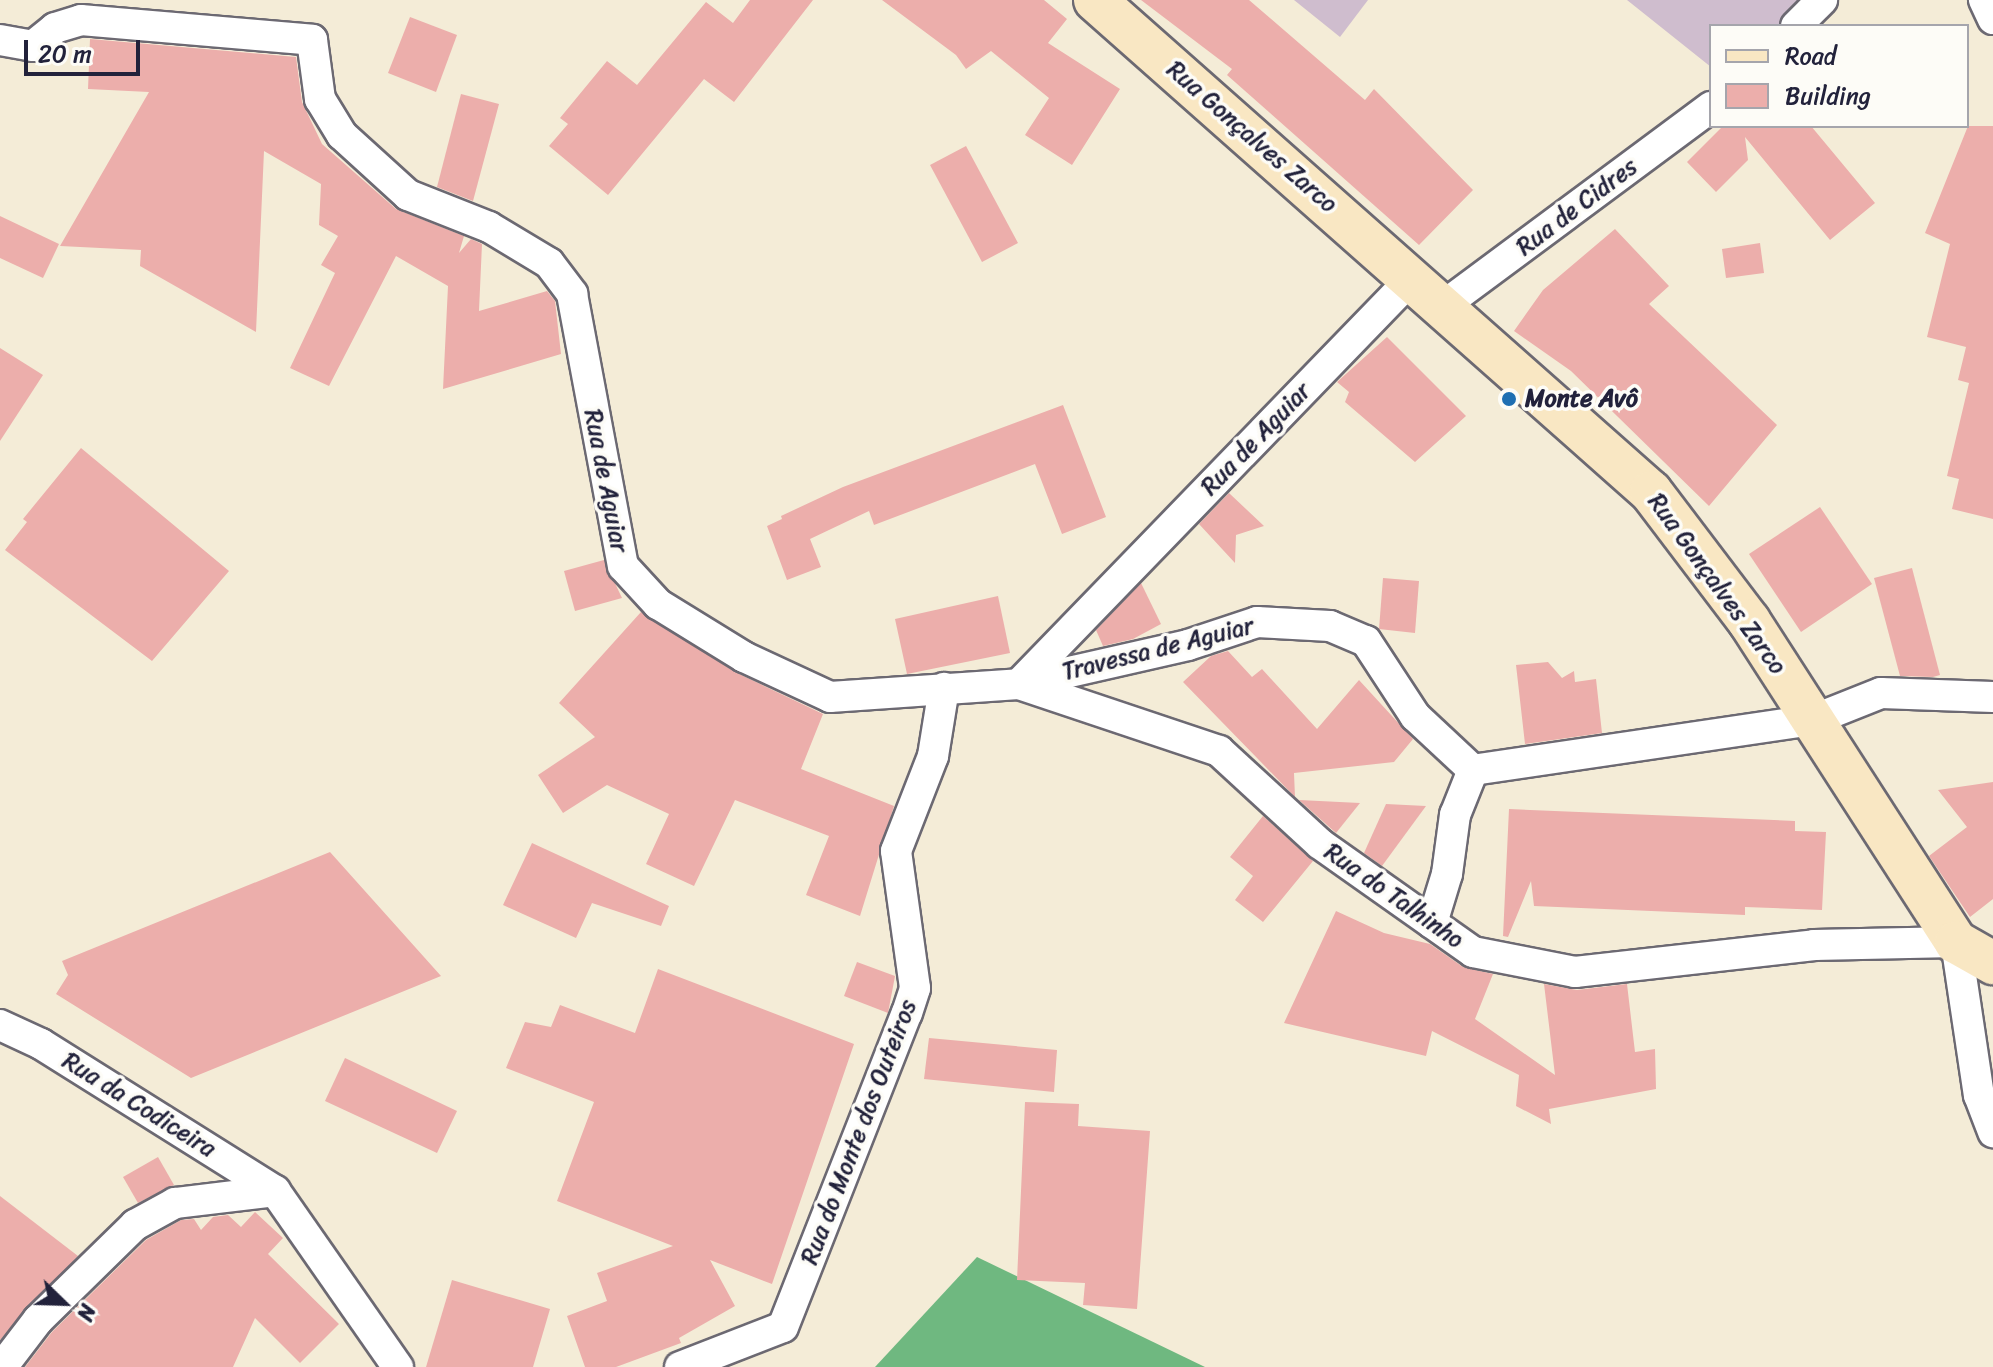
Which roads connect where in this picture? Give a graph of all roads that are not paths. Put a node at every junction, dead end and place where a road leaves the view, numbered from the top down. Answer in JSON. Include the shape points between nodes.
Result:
{"nodes":[{"id":1,"x":1095,"y":0,"type":"edge"},
{"id":2,"x":1822,"y":0,"type":"edge"},
{"id":3,"x":1984,"y":0,"type":"edge"},
{"id":4,"x":78,"y":10,"type":"edge"},
{"id":5,"x":1993,"y":19,"type":"edge"},
{"id":6,"x":1798,"y":24,"type":"edge"},
{"id":7,"x":0,"y":40,"type":"edge"},
{"id":8,"x":1709,"y":108,"type":"edge"},
{"id":9,"x":1413,"y":277,"type":"junction"},
{"id":10,"x":1443,"y":306,"type":"junction"},
{"id":11,"x":1019,"y":684,"type":"junction"},
{"id":12,"x":944,"y":688,"type":"junction"},
{"id":13,"x":1993,"y":697,"type":"edge"},
{"id":14,"x":1813,"y":720,"type":"junction"},
{"id":15,"x":1473,"y":770,"type":"junction"},
{"id":16,"x":1432,"y":923,"type":"junction"},
{"id":17,"x":1956,"y":942,"type":"junction"},
{"id":18,"x":1993,"y":963,"type":"edge"},
{"id":19,"x":0,"y":1025,"type":"edge"},
{"id":20,"x":1993,"y":1132,"type":"edge"},
{"id":21,"x":275,"y":1191,"type":"junction"},
{"id":22,"x":2,"y":1367,"type":"edge"},
{"id":23,"x":398,"y":1367,"type":"edge"},
{"id":24,"x":680,"y":1367,"type":"edge"}],
"edges":[{"from":1,"to":9,"type":"street","name":"Rua Gonçalves Zarco"},
{"from":2,"to":6,"type":"street"},
{"from":3,"to":5,"type":"street"},
{"from":4,"to":7,"type":"street","name":"Rua de Aguiar","via":[[33,46]]},
{"from":4,"to":12,"type":"street","name":"Rua de Aguiar","via":[[312,40],[320,99],[342,135],[408,195],[489,227],[549,263],[572,294],[623,566],[658,604],[744,657],[830,697]]},
{"from":8,"to":10,"type":"street","name":"Rua de Cidres"},
{"from":9,"to":10,"type":"street","name":"Rua Gonçalves Zarco"},
{"from":9,"to":11,"type":"street","name":"Rua de Aguiar"},
{"from":10,"to":14,"type":"street","name":"Rua Gonçalves Zarco","via":[[1651,492],[1749,621]]},
{"from":11,"to":12,"type":"street","name":"Rua de Aguiar"},
{"from":11,"to":15,"type":"street","name":"Travessa de Aguiar","via":[[1188,645],[1257,622],[1330,626],[1366,641],[1415,716]]},
{"from":11,"to":16,"type":"street","name":"Rua do Talhinho","via":[[1219,751],[1320,844]]},
{"from":12,"to":24,"type":"street","name":"Rua do Monte dos Outeiros","via":[[933,756],[896,851],[915,988],[907,1013],[783,1327]]},
{"from":13,"to":14,"type":"street","via":[[1881,693]]},
{"from":14,"to":15,"type":"street"},
{"from":14,"to":17,"type":"street","name":"Rua Gonçalves Zarco"},
{"from":15,"to":16,"type":"street","via":[[1455,815],[1447,874]]},
{"from":16,"to":17,"type":"street","name":"Rua do Talhinho","via":[[1473,952],[1575,972],[1814,945]]},
{"from":17,"to":18,"type":"street","name":"Rua Gonçalves Zarco"},
{"from":17,"to":20,"type":"street","via":[[1979,1095]]},
{"from":19,"to":21,"type":"street","name":"Rua da Codiceira","via":[[41,1044]]},
{"from":21,"to":22,"type":"street","via":[[175,1203],[135,1225],[38,1320]]},
{"from":21,"to":23,"type":"street"}]}
